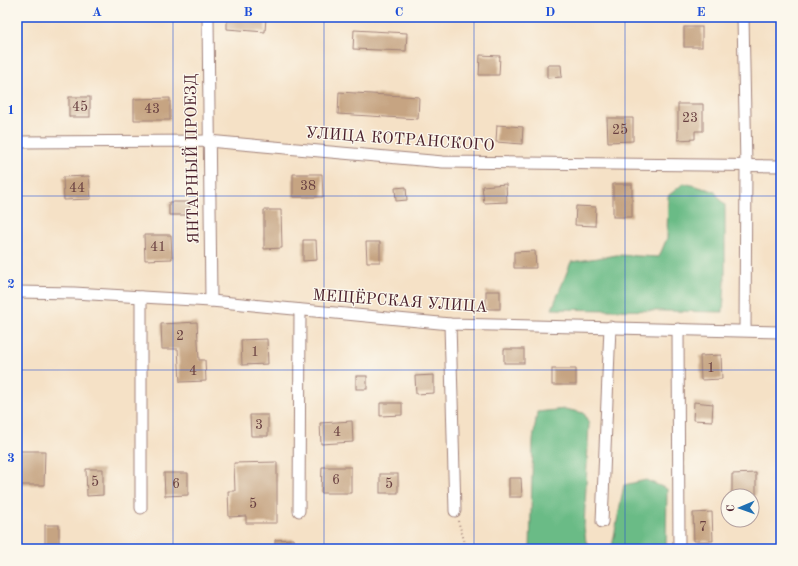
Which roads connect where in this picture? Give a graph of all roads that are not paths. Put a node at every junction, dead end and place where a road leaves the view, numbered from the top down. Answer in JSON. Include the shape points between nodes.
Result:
{"nodes":[{"id":1,"x":208,"y":17,"type":"edge"},
{"id":2,"x":744,"y":17,"type":"edge"},
{"id":3,"x":17,"y":142,"type":"edge"},
{"id":4,"x":208,"y":142,"type":"junction"},
{"id":5,"x":746,"y":166,"type":"junction"},
{"id":6,"x":781,"y":166,"type":"edge"},
{"id":7,"x":17,"y":292,"type":"edge"},
{"id":8,"x":141,"y":297,"type":"junction"},
{"id":9,"x":211,"y":301,"type":"junction"},
{"id":10,"x":300,"y":310,"type":"junction"},
{"id":11,"x":450,"y":324,"type":"junction"},
{"id":12,"x":610,"y":328,"type":"junction"},
{"id":13,"x":678,"y":329,"type":"junction"},
{"id":14,"x":745,"y":330,"type":"junction"},
{"id":15,"x":781,"y":332,"type":"edge"},
{"id":16,"x":141,"y":508,"type":"dead end"},
{"id":17,"x":455,"y":511,"type":"road end"},
{"id":18,"x":299,"y":512,"type":"dead end"},
{"id":19,"x":602,"y":522,"type":"dead end"},
{"id":20,"x":679,"y":549,"type":"edge"}],
"edges":[{"from":1,"to":4,"type":"street","name":"ЯНТАРНЫЙ ПРОЕЗД"},
{"from":2,"to":5,"type":"street"},
{"from":3,"to":4,"type":"street","name":"УЛИЦА КОТРАНСКОГО"},
{"from":4,"to":5,"type":"street","name":"УЛИЦА КОТРАНСКОГО","via":[[443,162]]},
{"from":4,"to":9,"type":"street","name":"ЯНТАРНЫЙ ПРОЕЗД"},
{"from":5,"to":6,"type":"street","name":"УЛИЦА КОТРАНСКОГО"},
{"from":5,"to":14,"type":"street"},
{"from":7,"to":8,"type":"street","name":"МЕЩЁРСКАЯ УЛИЦА"},
{"from":8,"to":9,"type":"street","name":"МЕЩЁРСКАЯ УЛИЦА"},
{"from":8,"to":16,"type":"street"},
{"from":9,"to":10,"type":"street","name":"МЕЩЁРСКАЯ УЛИЦА"},
{"from":10,"to":11,"type":"street","name":"МЕЩЁРСКАЯ УЛИЦА"},
{"from":10,"to":18,"type":"street"},
{"from":11,"to":12,"type":"street","name":"МЕЩЁРСКАЯ УЛИЦА"},
{"from":11,"to":17,"type":"street"},
{"from":12,"to":13,"type":"street","name":"МЕЩЁРСКАЯ УЛИЦА"},
{"from":12,"to":19,"type":"street"},
{"from":13,"to":14,"type":"street","name":"МЕЩЁРСКАЯ УЛИЦА"},
{"from":13,"to":20,"type":"street"},
{"from":14,"to":15,"type":"street","name":"МЕЩЁРСКАЯ УЛИЦА"}]}
